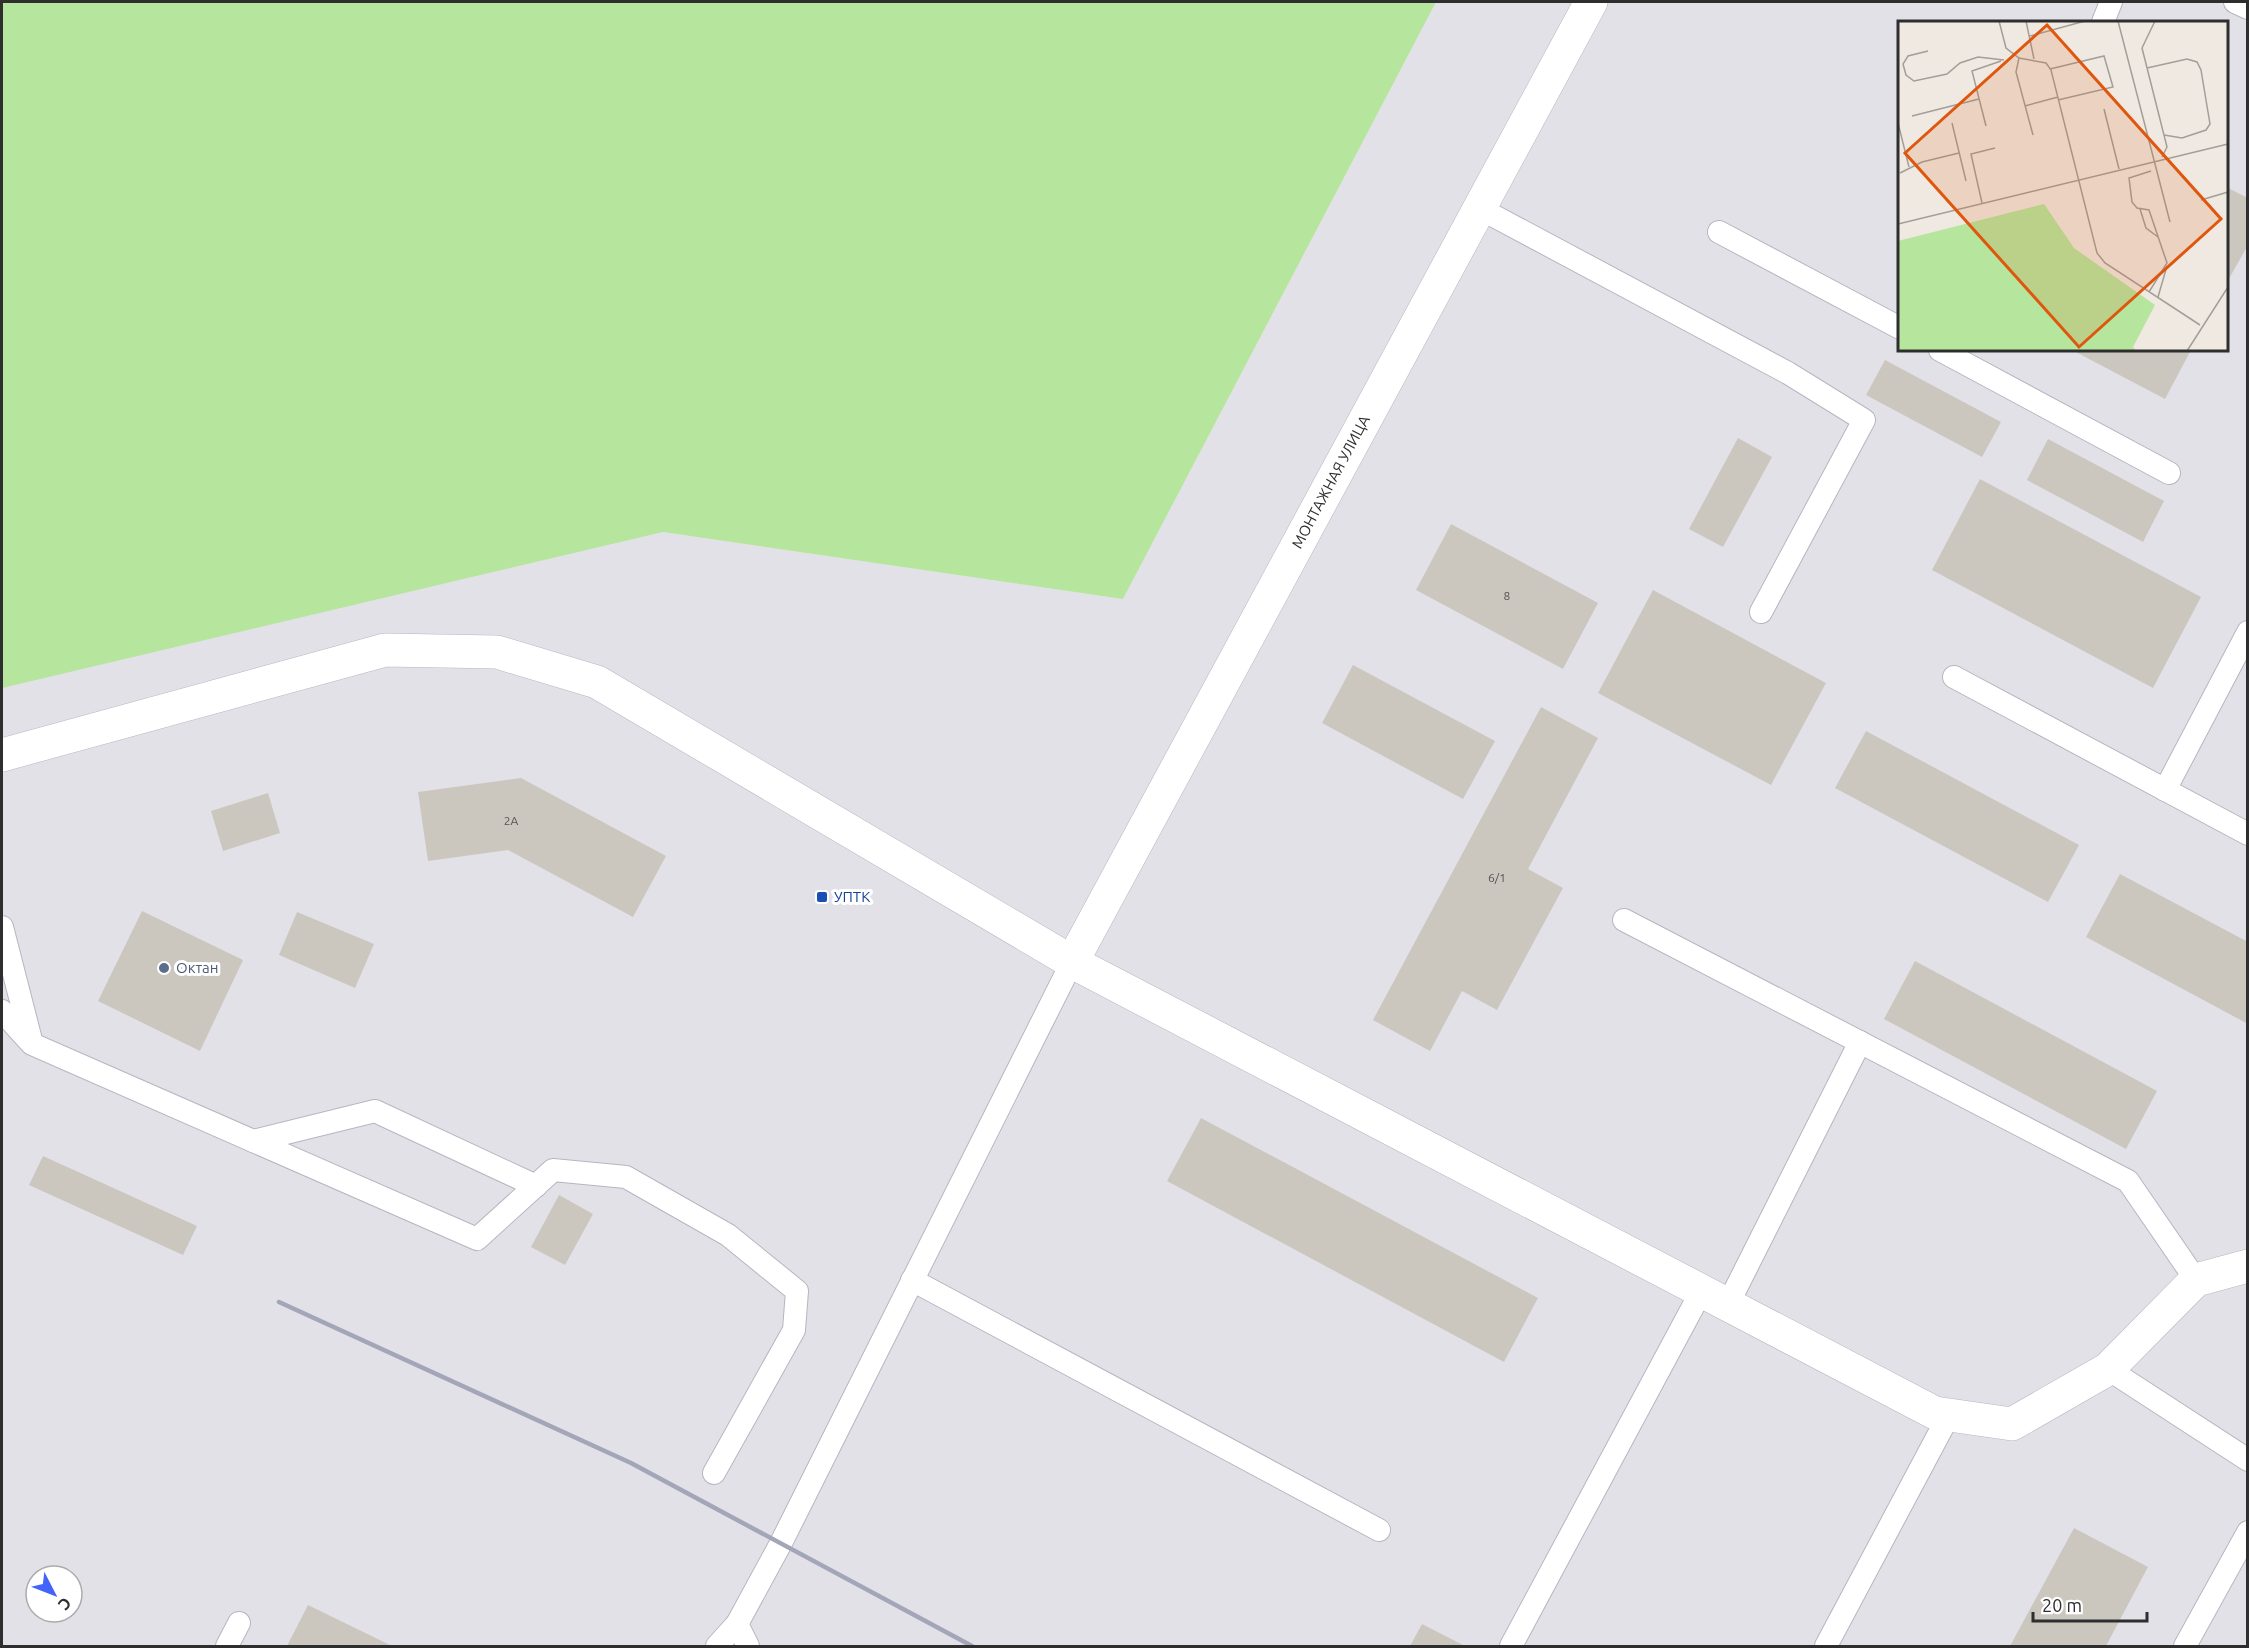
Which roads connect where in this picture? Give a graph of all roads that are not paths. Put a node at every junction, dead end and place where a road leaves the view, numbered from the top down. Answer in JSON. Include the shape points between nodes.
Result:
{"nodes":[{"id":1,"x":1591,"y":2,"type":"edge"},
{"id":2,"x":2111,"y":2,"type":"edge"},
{"id":3,"x":2235,"y":2,"type":"edge"},
{"id":4,"x":2247,"y":8,"type":"edge"},
{"id":5,"x":2103,"y":21,"type":"edge"},
{"id":6,"x":1479,"y":208,"type":"junction"},
{"id":7,"x":1719,"y":232,"type":"dead end"},
{"id":8,"x":1898,"y":327,"type":"edge"},
{"id":9,"x":1942,"y":351,"type":"edge"},
{"id":10,"x":2169,"y":473,"type":"dead end"},
{"id":11,"x":1761,"y":612,"type":"dead end"},
{"id":12,"x":2247,"y":632,"type":"edge"},
{"id":13,"x":1954,"y":677,"type":"dead end"},
{"id":14,"x":2,"y":755,"type":"edge"},
{"id":15,"x":2165,"y":790,"type":"junction"},
{"id":16,"x":2247,"y":834,"type":"edge"},
{"id":17,"x":1624,"y":920,"type":"dead end"},
{"id":18,"x":2,"y":927,"type":"edge"},
{"id":19,"x":1072,"y":962,"type":"junction"},
{"id":20,"x":2,"y":1011,"type":"edge"},
{"id":21,"x":1860,"y":1042,"type":"junction"},
{"id":22,"x":32,"y":1044,"type":"junction"},
{"id":23,"x":253,"y":1141,"type":"junction"},
{"id":24,"x":536,"y":1186,"type":"junction"},
{"id":25,"x":2247,"y":1266,"type":"edge"},
{"id":26,"x":912,"y":1280,"type":"junction"},
{"id":27,"x":2196,"y":1280,"type":"junction"},
{"id":28,"x":1715,"y":1297,"type":"junction"},
{"id":29,"x":2108,"y":1370,"type":"junction"},
{"id":30,"x":1949,"y":1415,"type":"junction"},
{"id":31,"x":2247,"y":1460,"type":"edge"},
{"id":32,"x":714,"y":1473,"type":"dead end"},
{"id":33,"x":1379,"y":1530,"type":"dead end"},
{"id":34,"x":2247,"y":1532,"type":"edge"},
{"id":35,"x":239,"y":1623,"type":"dead end"},
{"id":36,"x":737,"y":1624,"type":"junction"},
{"id":37,"x":227,"y":1647,"type":"edge"},
{"id":38,"x":717,"y":1647,"type":"edge"},
{"id":39,"x":748,"y":1647,"type":"edge"},
{"id":40,"x":1511,"y":1647,"type":"edge"},
{"id":41,"x":1826,"y":1647,"type":"edge"},
{"id":42,"x":2185,"y":1647,"type":"edge"}],
"edges":[{"from":1,"to":6,"type":"street","name":"МОНТАЖНАЯ УЛИЦА"},
{"from":2,"to":5,"type":"lane"},
{"from":3,"to":4,"type":"lane"},
{"from":6,"to":11,"type":"lane","via":[[1788,373],[1864,420]]},
{"from":6,"to":19,"type":"street","name":"МОНТАЖНАЯ УЛИЦА"},
{"from":7,"to":8,"type":"lane"},
{"from":9,"to":10,"type":"lane"},
{"from":12,"to":15,"type":"lane"},
{"from":13,"to":15,"type":"lane"},
{"from":14,"to":19,"type":"street","via":[[386,650],[496,652],[597,682]]},
{"from":15,"to":16,"type":"lane"},
{"from":17,"to":21,"type":"lane"},
{"from":18,"to":22,"type":"lane"},
{"from":19,"to":26,"type":"lane"},
{"from":19,"to":28,"type":"street"},
{"from":20,"to":22,"type":"lane"},
{"from":21,"to":27,"type":"lane","via":[[2128,1181]]},
{"from":21,"to":28,"type":"lane"},
{"from":22,"to":23,"type":"lane"},
{"from":23,"to":24,"type":"lane","via":[[375,1111]]},
{"from":23,"to":24,"type":"lane","via":[[477,1239]]},
{"from":24,"to":32,"type":"lane","via":[[553,1170],[626,1177],[728,1235],[797,1290],[794,1330]]},
{"from":25,"to":27,"type":"street"},
{"from":26,"to":33,"type":"lane"},
{"from":26,"to":36,"type":"lane"},
{"from":27,"to":29,"type":"street"},
{"from":28,"to":30,"type":"street","via":[[1935,1413]]},
{"from":28,"to":40,"type":"lane"},
{"from":29,"to":30,"type":"street","via":[[2012,1424]]},
{"from":29,"to":31,"type":"lane"},
{"from":30,"to":41,"type":"lane"},
{"from":34,"to":42,"type":"lane"},
{"from":35,"to":37,"type":"lane"},
{"from":36,"to":38,"type":"lane"},
{"from":36,"to":39,"type":"lane"}]}
